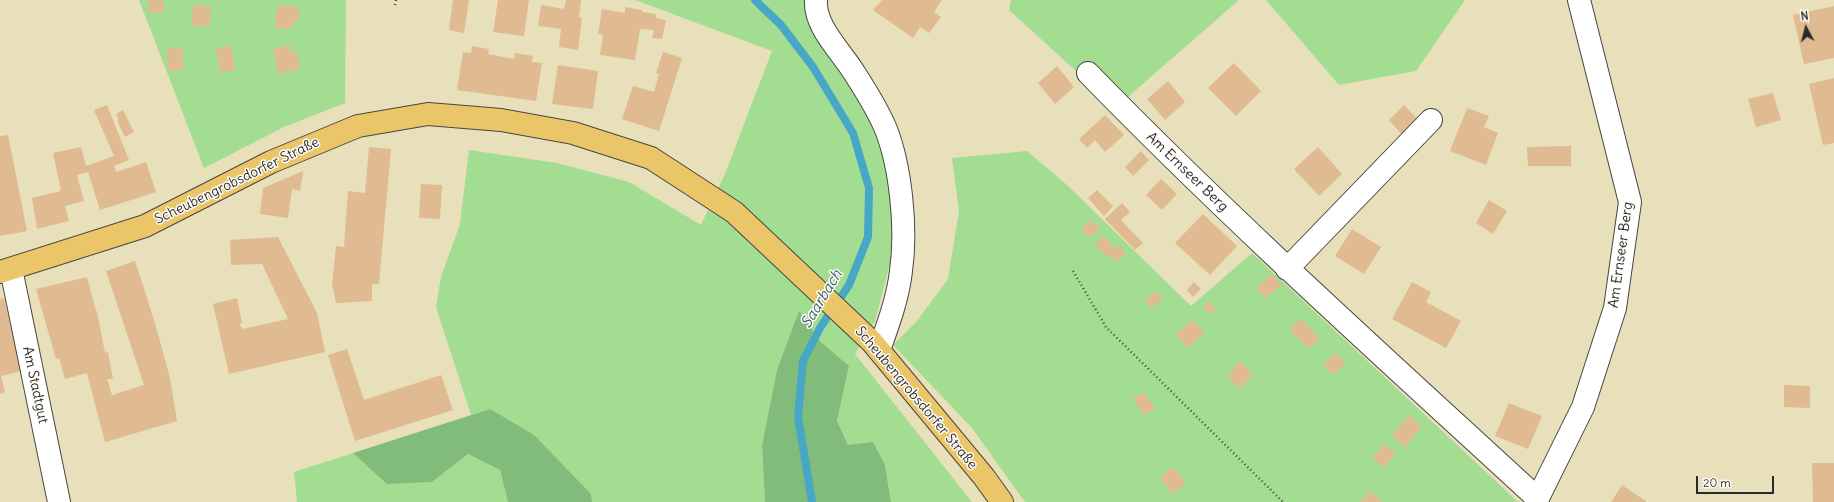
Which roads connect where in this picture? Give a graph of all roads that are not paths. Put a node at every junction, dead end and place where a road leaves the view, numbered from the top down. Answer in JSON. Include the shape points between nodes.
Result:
{"nodes":[{"id":1,"x":816,"y":0,"type":"edge"},
{"id":2,"x":1580,"y":1,"type":"edge"},
{"id":3,"x":1088,"y":74,"type":"dead end"},
{"id":4,"x":1431,"y":120,"type":"dead end"},
{"id":5,"x":1287,"y":269,"type":"junction"},
{"id":6,"x":5,"y":270,"type":"edge"},
{"id":7,"x":876,"y":346,"type":"junction"},
{"id":8,"x":1537,"y":501,"type":"edge"},
{"id":9,"x":59,"y":502,"type":"edge"},
{"id":10,"x":1002,"y":502,"type":"edge"}],
"edges":[{"from":1,"to":7,"type":"street","via":[[816,10],[827,32],[865,90],[885,127],[894,154],[904,230],[901,272],[891,317]]},
{"from":2,"to":8,"type":"street","name":"Am Ernseer Berg","via":[[1630,202],[1612,315],[1583,407]]},
{"from":3,"to":5,"type":"street","name":"Am Ernseer Berg"},
{"from":4,"to":5,"type":"street"},
{"from":5,"to":8,"type":"street","name":"Am Ernseer Berg"},
{"from":6,"to":7,"type":"main road","name":"Scheubengrobsdorfer Straße","via":[[145,226],[271,162],[358,126],[428,114],[501,120],[573,133],[651,158],[734,212]]},
{"from":6,"to":9,"type":"street","name":"Am Stadtgut"},
{"from":7,"to":10,"type":"main road","name":"Scheubengrobsdorfer Straße"}]}
